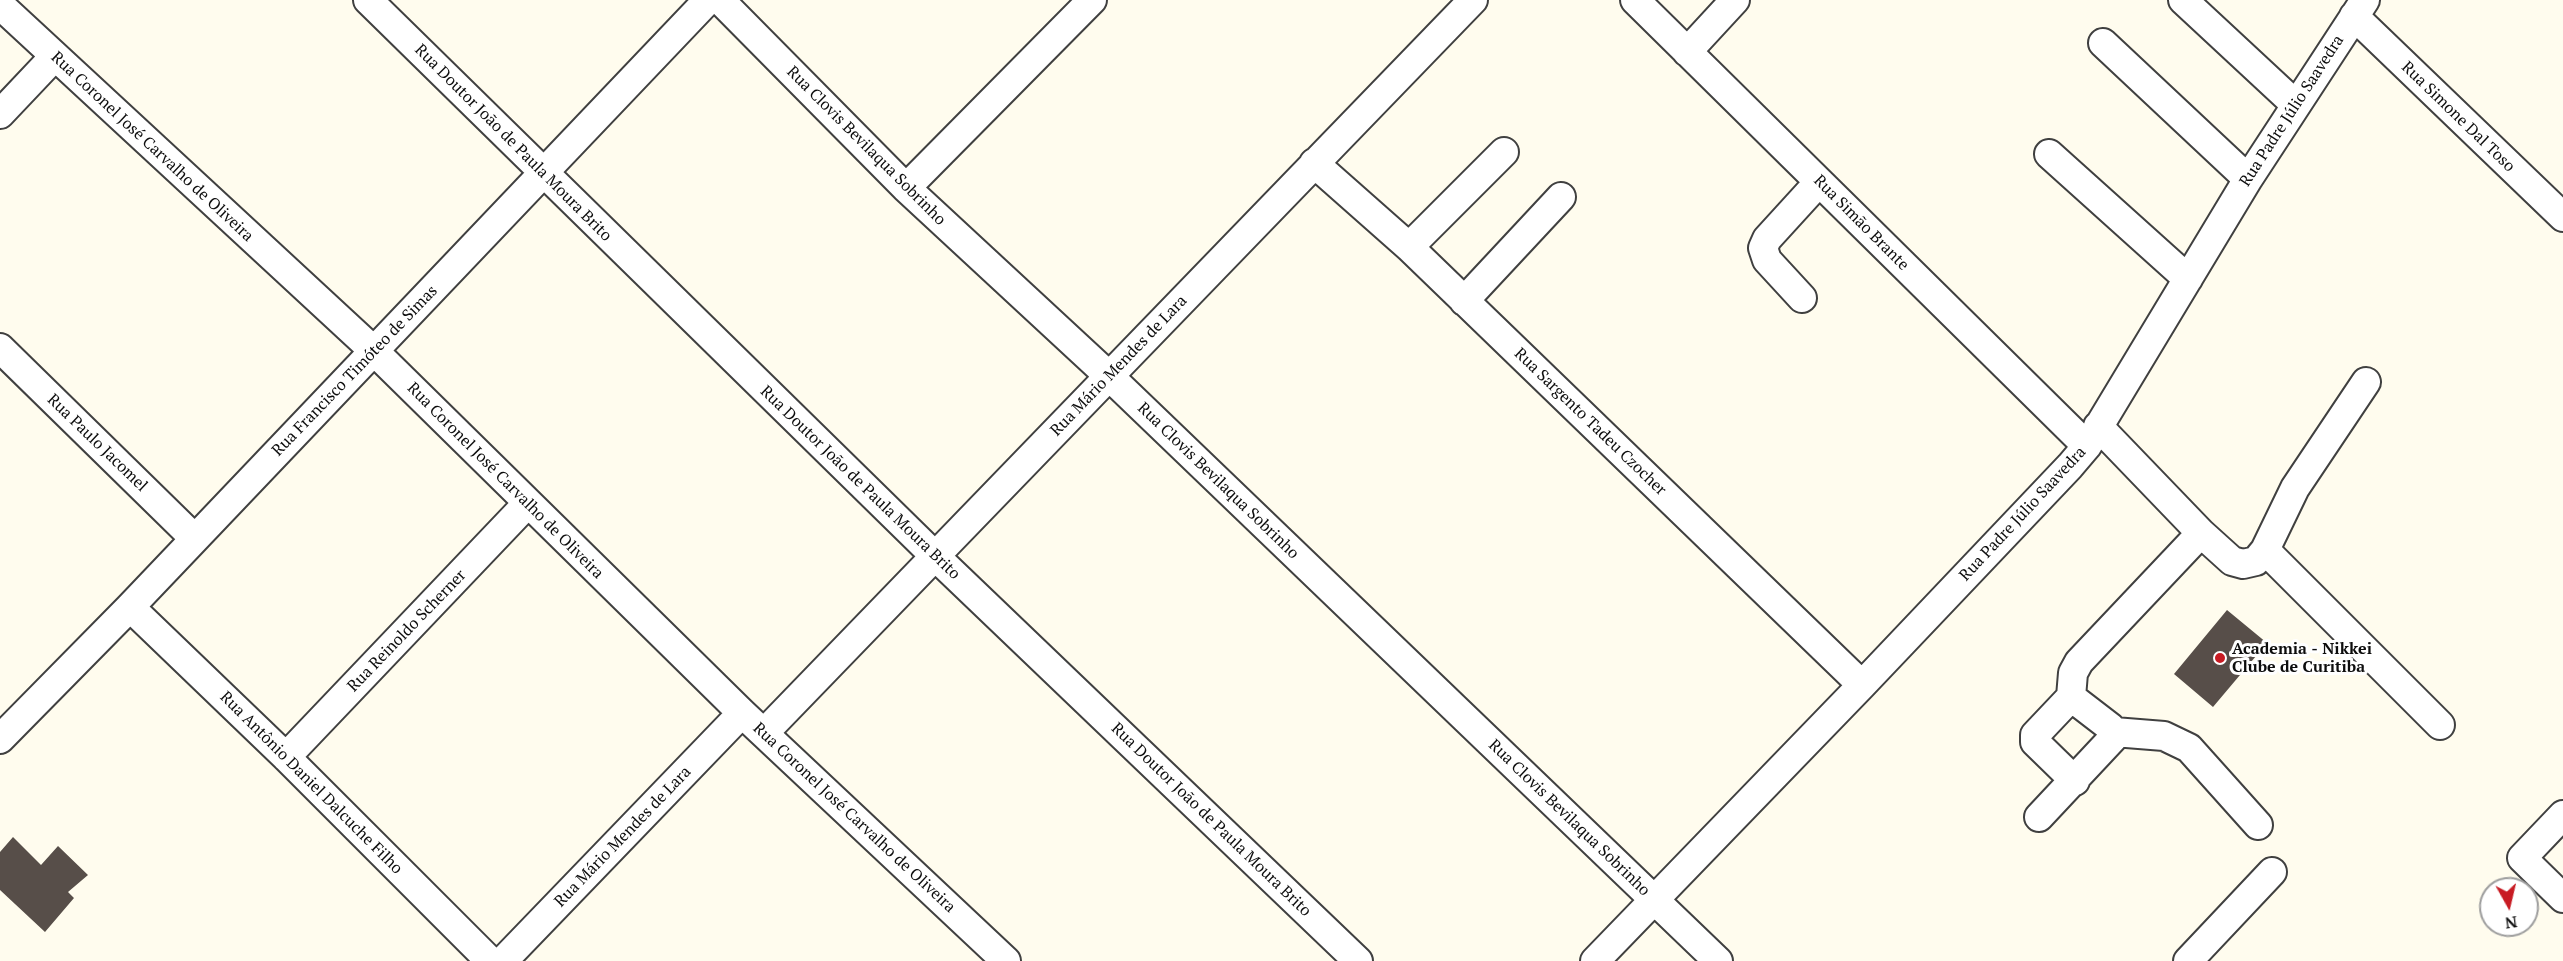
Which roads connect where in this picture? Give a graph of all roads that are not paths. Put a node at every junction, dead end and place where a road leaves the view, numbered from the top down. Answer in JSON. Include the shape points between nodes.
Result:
{"nodes":[{"id":1,"x":368,"y":0,"type":"edge"},
{"id":2,"x":708,"y":0,"type":"edge"},
{"id":3,"x":720,"y":0,"type":"edge"},
{"id":4,"x":1092,"y":0,"type":"edge"},
{"id":5,"x":1473,"y":0,"type":"edge"},
{"id":6,"x":1635,"y":0,"type":"edge"},
{"id":7,"x":1735,"y":0,"type":"edge"},
{"id":8,"x":2183,"y":0,"type":"edge"},
{"id":9,"x":2361,"y":4,"type":"edge"},
{"id":10,"x":0,"y":5,"type":"edge"},
{"id":11,"x":2103,"y":43,"type":"dead end"},
{"id":12,"x":1687,"y":52,"type":"junction"},
{"id":13,"x":54,"y":57,"type":"junction"},
{"id":14,"x":2296,"y":105,"type":"junction"},
{"id":15,"x":0,"y":114,"type":"edge"},
{"id":16,"x":1504,"y":152,"type":"dead end"},
{"id":17,"x":2049,"y":154,"type":"dead end"},
{"id":18,"x":1314,"y":163,"type":"junction"},
{"id":19,"x":543,"y":173,"type":"junction"},
{"id":20,"x":2248,"y":179,"type":"junction"},
{"id":21,"x":1819,"y":182,"type":"junction"},
{"id":22,"x":906,"y":188,"type":"junction"},
{"id":23,"x":1561,"y":197,"type":"dead end"},
{"id":24,"x":2563,"y":217,"type":"edge"},
{"id":25,"x":1409,"y":247,"type":"junction"},
{"id":26,"x":2188,"y":279,"type":"junction"},
{"id":27,"x":1802,"y":298,"type":"dead end"},
{"id":28,"x":1464,"y":301,"type":"junction"},
{"id":29,"x":0,"y":348,"type":"edge"},
{"id":30,"x":374,"y":351,"type":"junction"},
{"id":31,"x":1109,"y":376,"type":"junction"},
{"id":32,"x":2366,"y":382,"type":"dead end"},
{"id":33,"x":2093,"y":436,"type":"junction"},
{"id":34,"x":527,"y":504,"type":"junction"},
{"id":35,"x":2201,"y":533,"type":"junction"},
{"id":36,"x":194,"y":538,"type":"junction"},
{"id":37,"x":2265,"y":550,"type":"junction"},
{"id":38,"x":936,"y":557,"type":"junction"},
{"id":39,"x":130,"y":607,"type":"junction"},
{"id":40,"x":1862,"y":685,"type":"junction"},
{"id":41,"x":2071,"y":697,"type":"junction"},
{"id":42,"x":742,"y":713,"type":"junction"},
{"id":43,"x":2440,"y":725,"type":"dead end"},
{"id":44,"x":4,"y":729,"type":"edge"},
{"id":45,"x":2114,"y":732,"type":"junction"},
{"id":46,"x":764,"y":733,"type":"junction"},
{"id":47,"x":286,"y":757,"type":"junction"},
{"id":48,"x":2075,"y":781,"type":"junction"},
{"id":49,"x":2563,"y":815,"type":"edge"},
{"id":50,"x":2038,"y":817,"type":"dead end"},
{"id":51,"x":2258,"y":825,"type":"dead end"},
{"id":52,"x":2272,"y":872,"type":"dead end"},
{"id":53,"x":2563,"y":898,"type":"edge"},
{"id":54,"x":1655,"y":900,"type":"junction"},
{"id":55,"x":490,"y":961,"type":"edge"},
{"id":56,"x":503,"y":961,"type":"edge"},
{"id":57,"x":1005,"y":961,"type":"edge"},
{"id":58,"x":1358,"y":961,"type":"edge"},
{"id":59,"x":1595,"y":961,"type":"edge"},
{"id":60,"x":1718,"y":961,"type":"edge"},
{"id":61,"x":2188,"y":961,"type":"edge"}],
"edges":[{"from":1,"to":19,"type":"street","name":"Rua Doutor João de Paula Moura Brito"},
{"from":2,"to":19,"type":"street","name":"Rua Francisco Timóteo de Simas"},
{"from":3,"to":22,"type":"street","name":"Rua Clovis Bevilaqua Sobrinho"},
{"from":4,"to":22,"type":"street"},
{"from":5,"to":18,"type":"street","name":"Rua Mário Mendes de Lara"},
{"from":6,"to":12,"type":"street","name":"Rua Simão Brante"},
{"from":7,"to":12,"type":"street"},
{"from":8,"to":14,"type":"street"},
{"from":9,"to":14,"type":"street","name":"Rua Padre Júlio Saavedra"},
{"from":9,"to":24,"type":"street","name":"Rua Simone Dal Toso"},
{"from":10,"to":13,"type":"street","name":"Rua Coronel José Carvalho de Oliveira"},
{"from":11,"to":20,"type":"street"},
{"from":12,"to":21,"type":"street","name":"Rua Simão Brante"},
{"from":13,"to":15,"type":"street"},
{"from":13,"to":30,"type":"street","name":"Rua Coronel José Carvalho de Oliveira"},
{"from":14,"to":20,"type":"street","name":"Rua Padre Júlio Saavedra"},
{"from":16,"to":25,"type":"street"},
{"from":17,"to":26,"type":"street"},
{"from":18,"to":25,"type":"street","name":"Rua Sargento Tadeu Czocher"},
{"from":18,"to":31,"type":"street","name":"Rua Mário Mendes de Lara"},
{"from":19,"to":30,"type":"street","name":"Rua Francisco Timóteo de Simas"},
{"from":19,"to":38,"type":"street","name":"Rua Doutor João de Paula Moura Brito"},
{"from":20,"to":26,"type":"street","name":"Rua Padre Júlio Saavedra"},
{"from":21,"to":27,"type":"street","via":[[1767,238],[1763,248],[1767,260]]},
{"from":21,"to":33,"type":"street","name":"Rua Simão Brante"},
{"from":22,"to":31,"type":"street","name":"Rua Clovis Bevilaqua Sobrinho"},
{"from":23,"to":28,"type":"street"},
{"from":25,"to":28,"type":"street","name":"Rua Sargento Tadeu Czocher"},
{"from":26,"to":33,"type":"street","name":"Rua Padre Júlio Saavedra"},
{"from":28,"to":40,"type":"street","name":"Rua Sargento Tadeu Czocher"},
{"from":29,"to":36,"type":"street","name":"Rua Paulo Jacomel"},
{"from":30,"to":34,"type":"street","name":"Rua Coronel José Carvalho de Oliveira"},
{"from":30,"to":36,"type":"street","name":"Rua Francisco Timóteo de Simas"},
{"from":31,"to":38,"type":"street","name":"Rua Mário Mendes de Lara"},
{"from":31,"to":54,"type":"street","name":"Rua Clovis Bevilaqua Sobrinho"},
{"from":32,"to":37,"type":"street","via":[[2295,488]]},
{"from":33,"to":35,"type":"street","name":"Rua Simão Brante"},
{"from":33,"to":40,"type":"street","name":"Rua Padre Júlio Saavedra","via":[[2070,466]]},
{"from":34,"to":42,"type":"street","name":"Rua Coronel José Carvalho de Oliveira"},
{"from":34,"to":47,"type":"street","name":"Rua Reinoldo Scherner"},
{"from":35,"to":37,"type":"street","name":"Rua Simão Brante","via":[[2232,561],[2243,564],[2256,561]]},
{"from":35,"to":41,"type":"street","via":[[2079,662],[2073,673]]},
{"from":36,"to":39,"type":"street","name":"Rua Francisco Timóteo de Simas"},
{"from":37,"to":43,"type":"street"},
{"from":38,"to":46,"type":"street","name":"Rua Mário Mendes de Lara"},
{"from":38,"to":58,"type":"street","name":"Rua Doutor João de Paula Moura Brito"},
{"from":39,"to":44,"type":"street","name":"Rua Francisco Timóteo de Simas"},
{"from":39,"to":47,"type":"street","name":"Rua Antônio Daniel Dalcuche Filho"},
{"from":40,"to":54,"type":"street","name":"Rua Padre Júlio Saavedra"},
{"from":41,"to":45,"type":"street"},
{"from":41,"to":48,"type":"street","via":[[2034,739]]},
{"from":42,"to":46,"type":"street","name":"Rua Coronel José Carvalho de Oliveira"},
{"from":42,"to":56,"type":"street","name":"Rua Mário Mendes de Lara"},
{"from":45,"to":48,"type":"street"},
{"from":45,"to":51,"type":"street","via":[[2164,736],[2188,748]]},
{"from":46,"to":57,"type":"street","name":"Rua Coronel José Carvalho de Oliveira"},
{"from":47,"to":55,"type":"street","name":"Rua Antônio Daniel Dalcuche Filho"},
{"from":48,"to":50,"type":"street"},
{"from":49,"to":53,"type":"street","via":[[2522,858]]},
{"from":52,"to":61,"type":"street"},
{"from":54,"to":59,"type":"street","name":"Rua Padre Júlio Saavedra"},
{"from":54,"to":60,"type":"street","name":"Rua Clovis Bevilaqua Sobrinho"}]}
